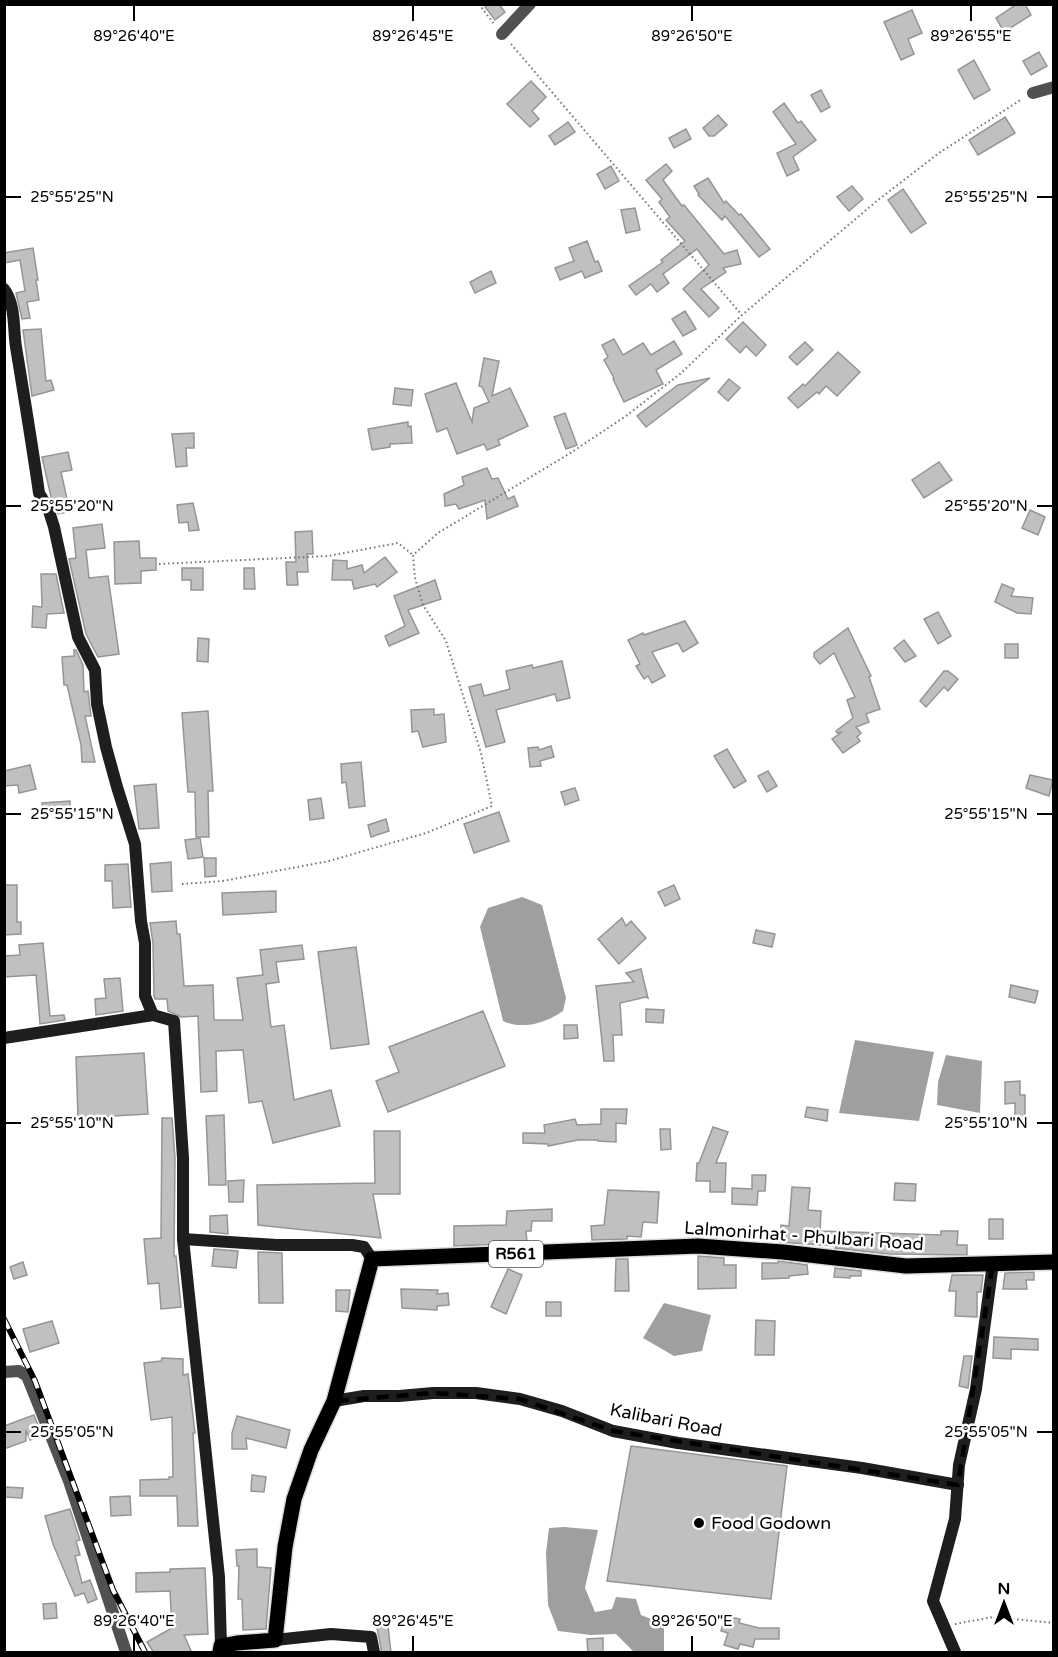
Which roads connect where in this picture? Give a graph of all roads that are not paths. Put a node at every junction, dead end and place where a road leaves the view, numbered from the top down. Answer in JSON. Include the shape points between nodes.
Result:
{"nodes":[{"id":1,"x":530,"y":4,"type":"edge"},
{"id":2,"x":502,"y":34,"type":"road end"},
{"id":3,"x":1053,"y":87,"type":"edge"},
{"id":4,"x":1033,"y":93,"type":"road end"},
{"id":5,"x":4,"y":290,"type":"edge"},
{"id":6,"x":153,"y":1015,"type":"junction"},
{"id":7,"x":4,"y":1038,"type":"edge"},
{"id":8,"x":183,"y":1239,"type":"junction"},
{"id":9,"x":372,"y":1259,"type":"junction"},
{"id":10,"x":1053,"y":1262,"type":"edge"},
{"id":11,"x":993,"y":1263,"type":"junction"},
{"id":12,"x":4,"y":1372,"type":"edge"},
{"id":13,"x":334,"y":1401,"type":"junction"},
{"id":14,"x":958,"y":1485,"type":"junction"},
{"id":15,"x":274,"y":1640,"type":"junction"},
{"id":16,"x":221,"y":1649,"type":"edge"},
{"id":17,"x":126,"y":1653,"type":"edge"},
{"id":18,"x":374,"y":1653,"type":"edge"},
{"id":19,"x":955,"y":1653,"type":"edge"}],
"edges":[{"from":1,"to":2,"type":"street"},
{"from":3,"to":4,"type":"street"},
{"from":5,"to":6,"type":"street","via":[[12,310],[39,493],[54,527],[78,637],[95,670],[106,747],[135,844],[145,942],[145,996]]},
{"from":6,"to":7,"type":"street"},
{"from":6,"to":8,"type":"street","via":[[174,1020],[183,1158]]},
{"from":8,"to":9,"type":"street","via":[[352,1245],[364,1247]]},
{"from":8,"to":16,"type":"street","via":[[219,1577]]},
{"from":9,"to":11,"type":"main road","name":"Lalmonirhat - Phulbari Road","number":"R561","via":[[698,1246],[906,1266]]},
{"from":9,"to":13,"type":"main road"},
{"from":10,"to":11,"type":"main road","name":"Lalmonirhat - Phulbari Road","number":"R561"},
{"from":11,"to":14,"type":"street","via":[[981,1360]]},
{"from":12,"to":17,"type":"street","via":[[19,1371],[27,1376],[69,1481]]},
{"from":13,"to":14,"type":"street","name":"Kalibari Road","via":[[434,1393],[509,1398],[562,1411],[613,1431]]},
{"from":13,"to":15,"type":"main road","via":[[294,1499]]},
{"from":14,"to":19,"type":"street","via":[[955,1519],[933,1601]]},
{"from":15,"to":16,"type":"main road","via":[[237,1643]]},
{"from":15,"to":18,"type":"street","via":[[331,1634],[371,1637]]}]}
